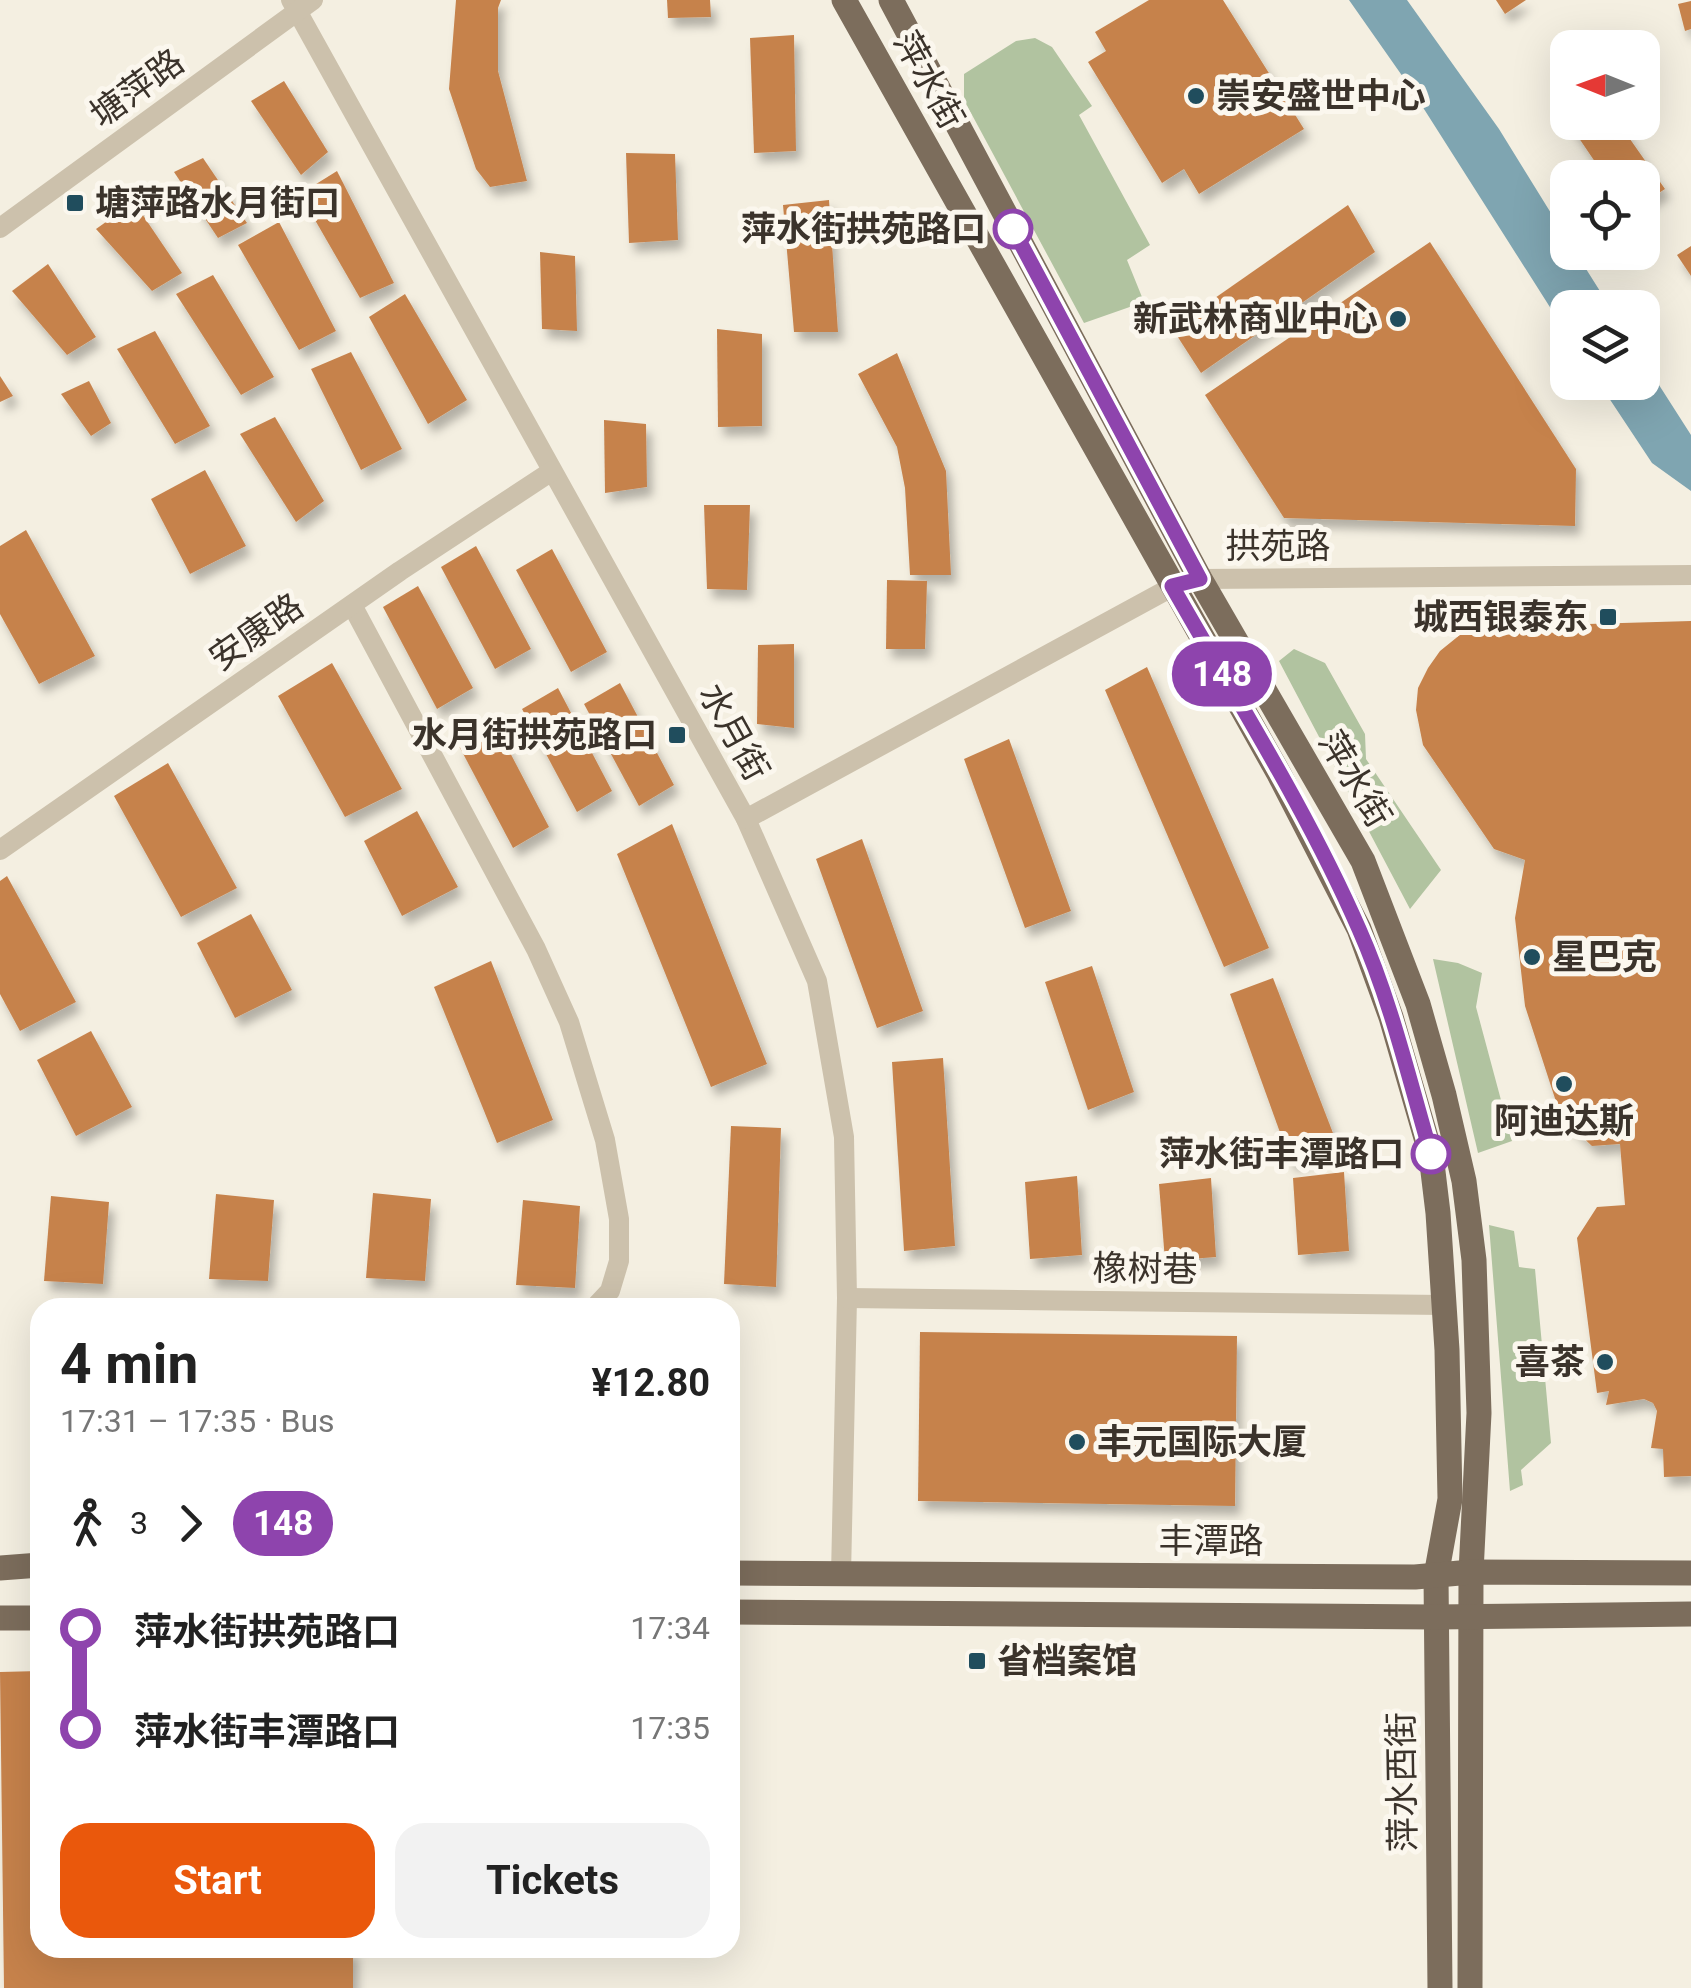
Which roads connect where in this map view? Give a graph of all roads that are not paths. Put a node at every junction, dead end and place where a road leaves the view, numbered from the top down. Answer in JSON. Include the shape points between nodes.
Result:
{"nodes":[{"id":1,"x":844,"y":0,"type":"edge"},
{"id":2,"x":892,"y":0,"type":"edge"},
{"id":3,"x":300,"y":4,"type":"edge"},
{"id":4,"x":0,"y":228,"type":"edge"},
{"id":5,"x":552,"y":470,"type":"junction"},
{"id":6,"x":1691,"y":575,"type":"edge"},
{"id":7,"x":1200,"y":579,"type":"junction"},
{"id":8,"x":1172,"y":586,"type":"junction"},
{"id":9,"x":352,"y":605,"type":"junction"},
{"id":10,"x":746,"y":820,"type":"junction"},
{"id":11,"x":0,"y":850,"type":"edge"},
{"id":12,"x":603,"y":1298,"type":"edge"},
{"id":13,"x":847,"y":1298,"type":"junction"},
{"id":14,"x":1443,"y":1305,"type":"junction"},
{"id":15,"x":30,"y":1566,"type":"edge"},
{"id":16,"x":0,"y":1568,"type":"edge"},
{"id":17,"x":1471,"y":1572,"type":"junction"},
{"id":18,"x":740,"y":1573,"type":"edge"},
{"id":19,"x":1691,"y":1573,"type":"edge"},
{"id":20,"x":841,"y":1575,"type":"junction"},
{"id":21,"x":1436,"y":1576,"type":"junction"},
{"id":22,"x":740,"y":1612,"type":"edge"},
{"id":23,"x":1691,"y":1614,"type":"edge"},
{"id":24,"x":1472,"y":1616,"type":"junction"},
{"id":25,"x":1435,"y":1617,"type":"junction"},
{"id":26,"x":0,"y":1618,"type":"edge"},
{"id":27,"x":30,"y":1618,"type":"edge"},
{"id":28,"x":1440,"y":1988,"type":"edge"},
{"id":29,"x":1470,"y":1988,"type":"edge"}],
"edges":[{"from":1,"to":8,"type":"main road","name":"萍水街"},
{"from":2,"to":7,"type":"main road","name":"萍水街"},
{"from":3,"to":4,"type":"street","name":"塘萍路"},
{"from":3,"to":5,"type":"street","name":"水月街"},
{"from":5,"to":9,"type":"street","name":"安康路"},
{"from":5,"to":10,"type":"street","name":"水月街"},
{"from":6,"to":7,"type":"street","name":"拱苑路"},
{"from":7,"to":8,"type":"street","name":"拱苑路"},
{"from":7,"to":17,"type":"main road","name":"萍水街","via":[[1363,861],[1418,1004],[1444,1096],[1474,1260],[1479,1414]]},
{"from":8,"to":10,"type":"street","name":"拱苑路"},
{"from":8,"to":14,"type":"main road","name":"萍水街","via":[[1359,929],[1431,1154]]},
{"from":9,"to":11,"type":"street","name":"安康路"},
{"from":9,"to":12,"type":"street","via":[[569,1022],[605,1140],[620,1219],[619,1261]]},
{"from":10,"to":13,"type":"street","name":"水月街","via":[[818,982],[844,1138]]},
{"from":13,"to":14,"type":"street","name":"橡树巷"},
{"from":13,"to":20,"type":"street","name":"水月街"},
{"from":14,"to":21,"type":"main road","name":"萍水街","via":[[1450,1499]]},
{"from":15,"to":16,"type":"main road"},
{"from":17,"to":19,"type":"main road","name":"丰潭路"},
{"from":17,"to":21,"type":"main road","name":"丰潭路"},
{"from":17,"to":24,"type":"main road","name":"萍水街"},
{"from":18,"to":20,"type":"main road","name":"丰潭路"},
{"from":20,"to":21,"type":"main road","name":"丰潭路"},
{"from":21,"to":25,"type":"main road","name":"萍水西街"},
{"from":22,"to":25,"type":"main road"},
{"from":23,"to":24,"type":"main road"},
{"from":24,"to":25,"type":"main road"},
{"from":24,"to":29,"type":"main road","name":"萍水西街"},
{"from":25,"to":28,"type":"main road","name":"萍水西街"},
{"from":26,"to":27,"type":"main road"}]}
